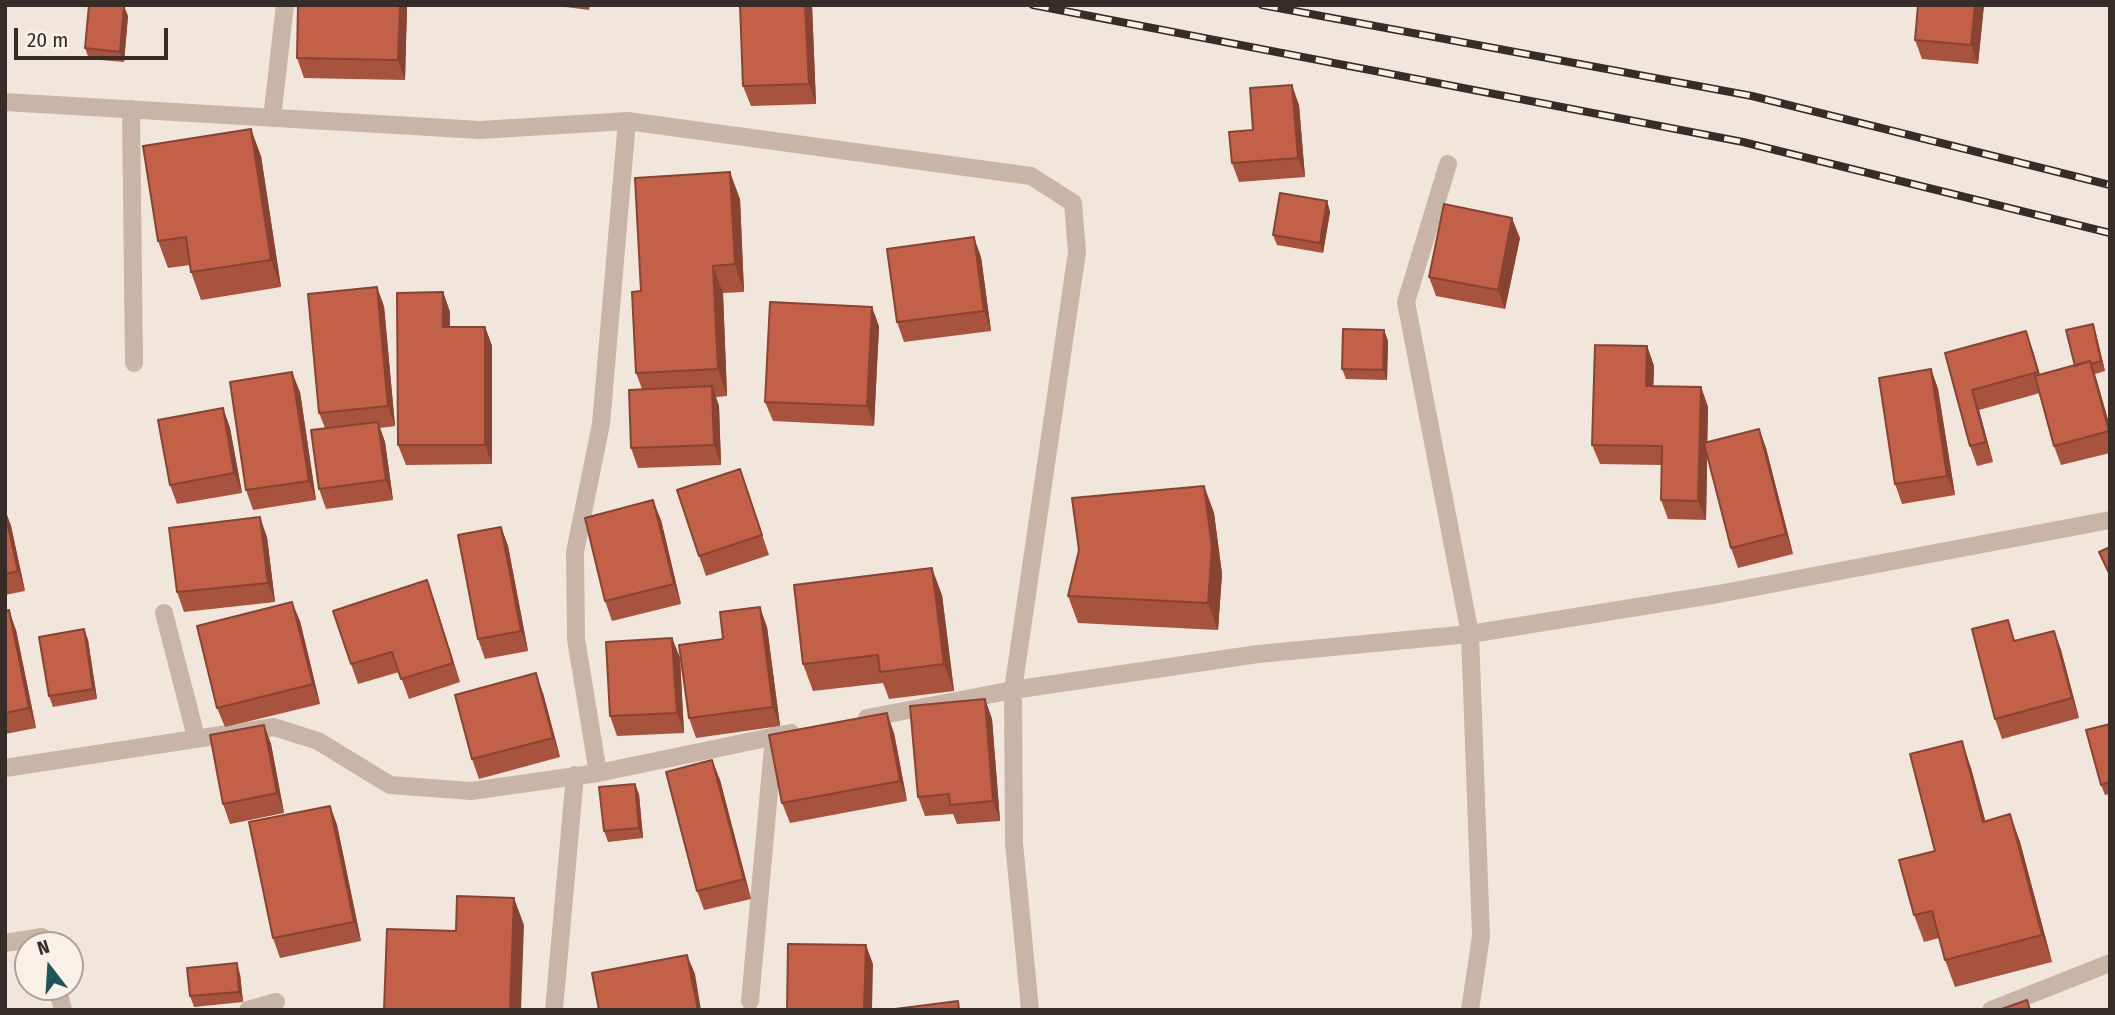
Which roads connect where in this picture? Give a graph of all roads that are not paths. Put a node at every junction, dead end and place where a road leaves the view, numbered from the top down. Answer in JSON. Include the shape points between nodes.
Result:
{"nodes":[{"id":1,"x":285,"y":5,"type":"edge"},
{"id":2,"x":5,"y":102,"type":"edge"},
{"id":3,"x":131,"y":109,"type":"junction"},
{"id":4,"x":272,"y":118,"type":"junction"},
{"id":5,"x":626,"y":121,"type":"junction"},
{"id":6,"x":1448,"y":164,"type":"dead end"},
{"id":7,"x":134,"y":363,"type":"dead end"},
{"id":8,"x":2110,"y":520,"type":"edge"},
{"id":9,"x":164,"y":613,"type":"dead end"},
{"id":10,"x":1470,"y":634,"type":"junction"},
{"id":11,"x":1013,"y":690,"type":"junction"},
{"id":12,"x":853,"y":721,"type":"edge"},
{"id":13,"x":814,"y":729,"type":"edge"},
{"id":14,"x":774,"y":736,"type":"junction"},
{"id":15,"x":196,"y":737,"type":"junction"},
{"id":16,"x":5,"y":768,"type":"edge"},
{"id":17,"x":598,"y":773,"type":"junction"},
{"id":18,"x":575,"y":775,"type":"junction"},
{"id":19,"x":2110,"y":963,"type":"edge"},
{"id":20,"x":750,"y":1001,"type":"dead end"},
{"id":21,"x":276,"y":1002,"type":"dead end"},
{"id":22,"x":248,"y":1010,"type":"edge"},
{"id":23,"x":554,"y":1010,"type":"edge"},
{"id":24,"x":1030,"y":1010,"type":"edge"},
{"id":25,"x":1470,"y":1010,"type":"edge"},
{"id":26,"x":1991,"y":1010,"type":"edge"}],
"edges":[{"from":1,"to":4,"type":"street"},
{"from":2,"to":3,"type":"street"},
{"from":3,"to":4,"type":"street"},
{"from":3,"to":7,"type":"street"},
{"from":4,"to":5,"type":"street","via":[[480,130]]},
{"from":5,"to":11,"type":"street","via":[[1031,176],[1073,203],[1077,252]]},
{"from":5,"to":17,"type":"street","via":[[601,424],[575,552],[576,639]]},
{"from":6,"to":10,"type":"street","via":[[1406,302]]},
{"from":8,"to":10,"type":"street","via":[[1718,594]]},
{"from":9,"to":15,"type":"street"},
{"from":10,"to":11,"type":"street","via":[[1258,654]]},
{"from":10,"to":25,"type":"street","via":[[1481,936]]},
{"from":11,"to":12,"type":"street"},
{"from":11,"to":24,"type":"street","via":[[1014,843]]},
{"from":13,"to":14,"type":"street"},
{"from":14,"to":17,"type":"street"},
{"from":14,"to":20,"type":"street"},
{"from":15,"to":16,"type":"street"},
{"from":15,"to":18,"type":"street","via":[[274,727],[318,741],[390,785],[471,790]]},
{"from":17,"to":18,"type":"street"},
{"from":18,"to":23,"type":"street"},
{"from":19,"to":26,"type":"street"},
{"from":21,"to":22,"type":"street"}]}
